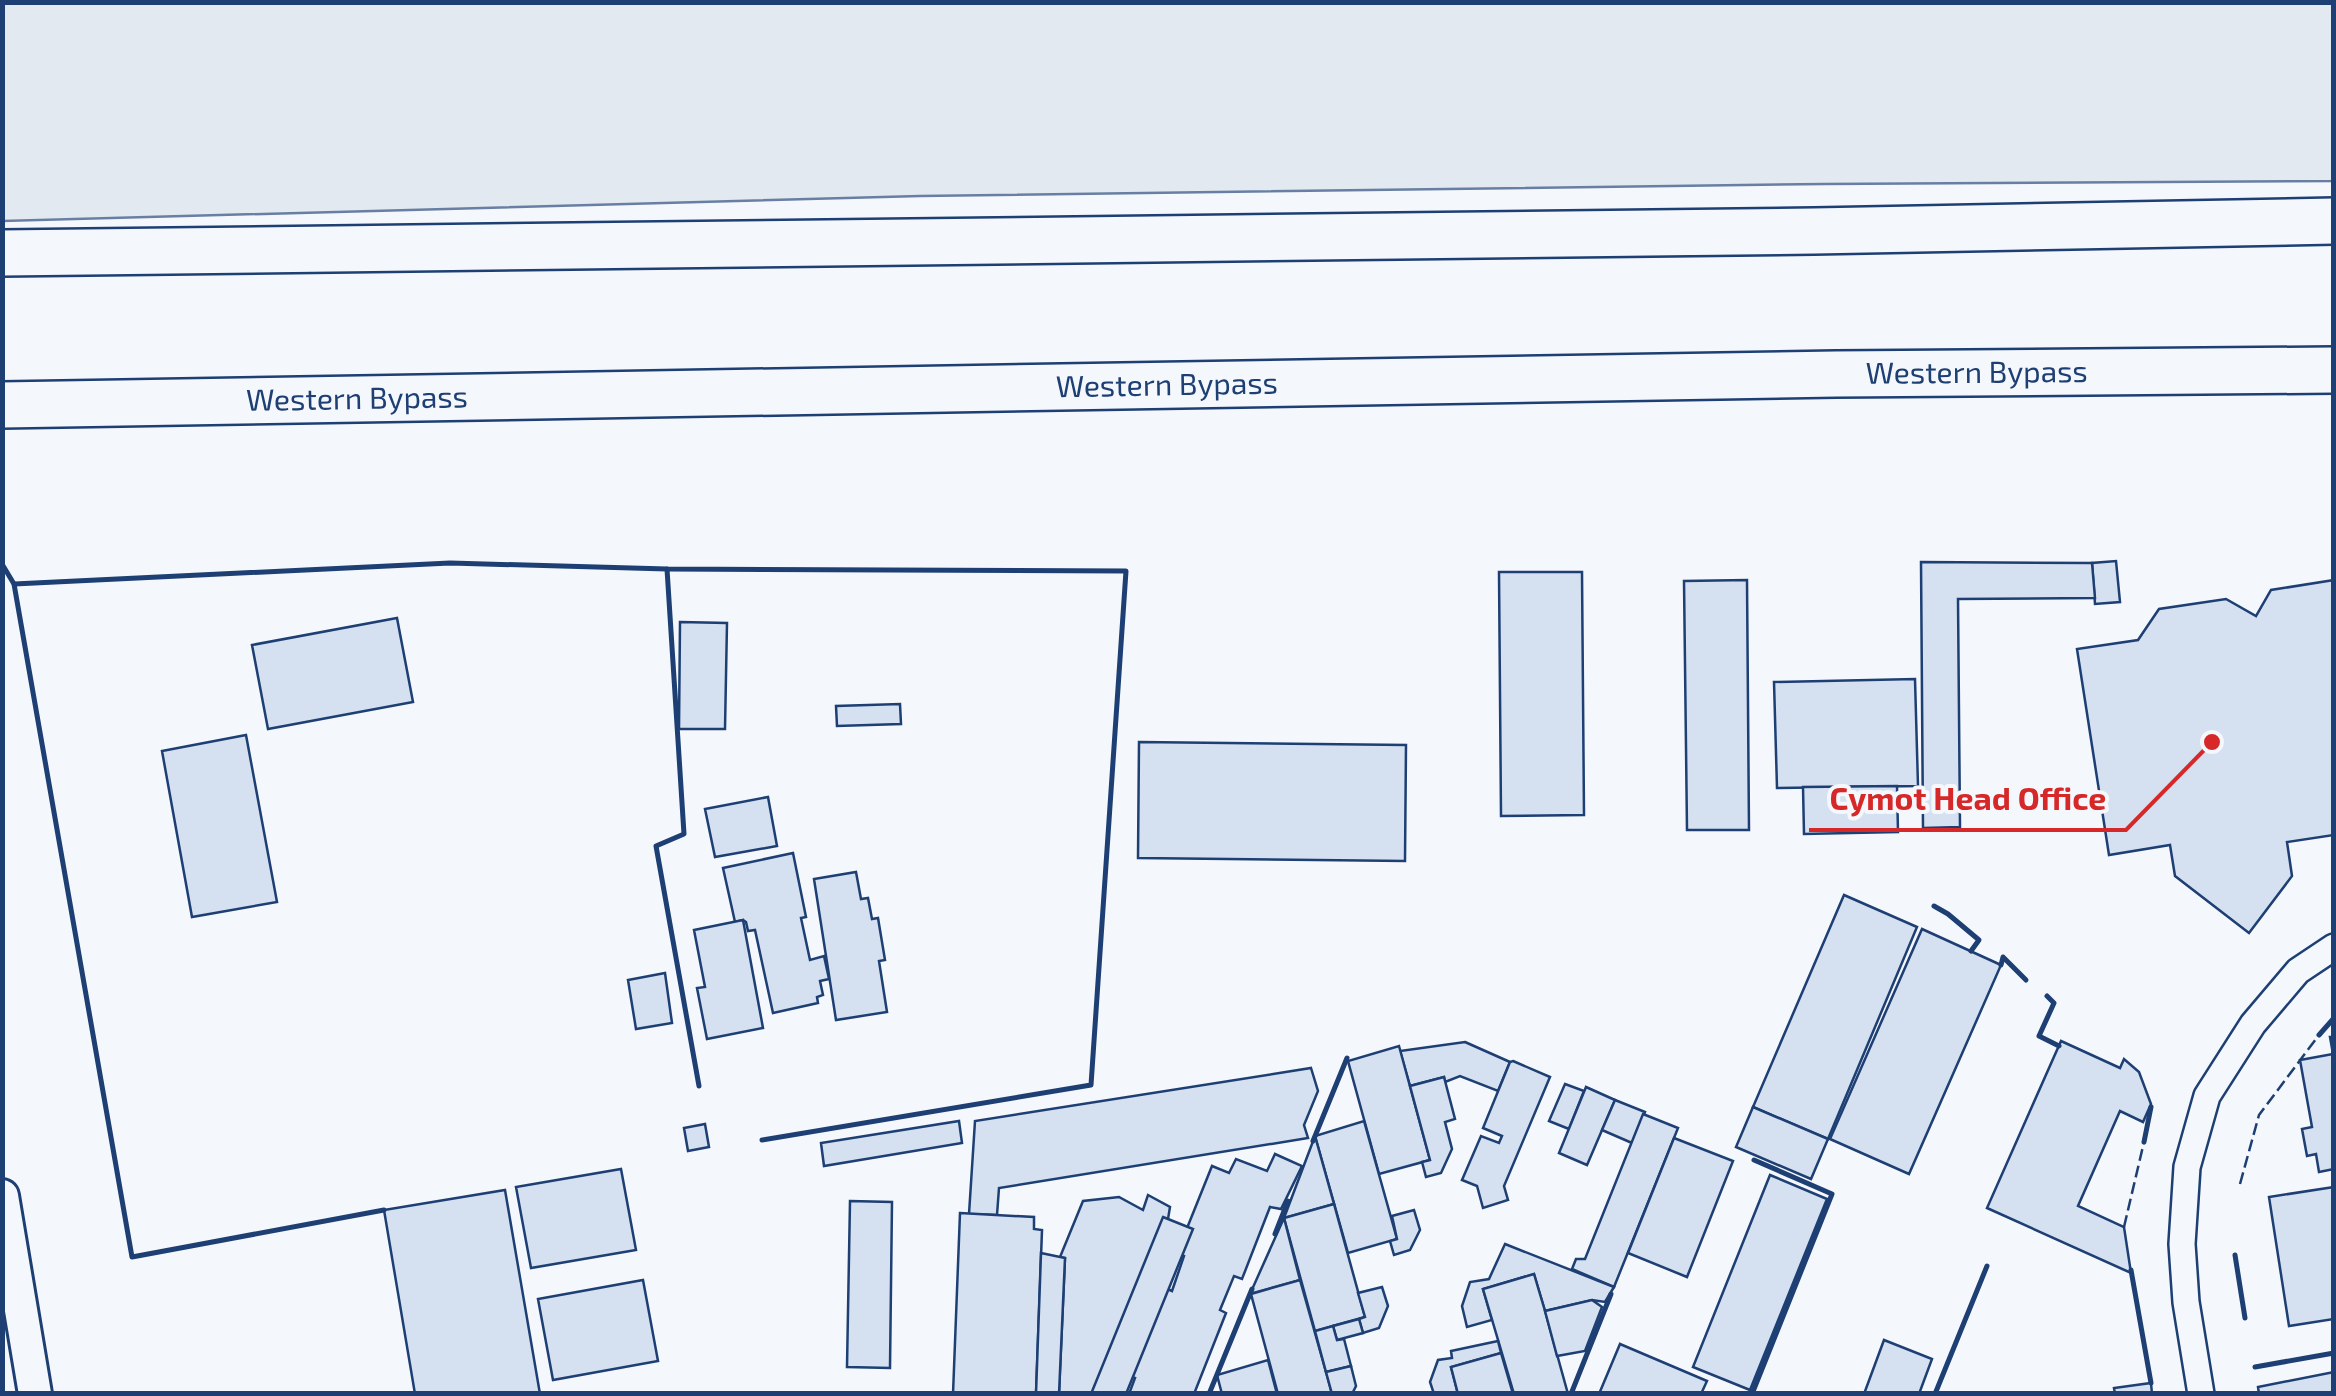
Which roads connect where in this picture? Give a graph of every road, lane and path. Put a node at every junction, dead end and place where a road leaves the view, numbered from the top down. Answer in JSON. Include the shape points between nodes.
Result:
{"nodes":[{"id":1,"x":2334,"y":221,"type":"edge"},
{"id":2,"x":2,"y":253,"type":"edge"},
{"id":3,"x":2334,"y":370,"type":"edge"},
{"id":4,"x":2,"y":405,"type":"edge"},
{"id":5,"x":2334,"y":946,"type":"edge"},
{"id":6,"x":2,"y":1196,"type":"edge"},
{"id":7,"x":35,"y":1394,"type":"edge"},
{"id":8,"x":2201,"y":1394,"type":"edge"}],
"edges":[{"from":1,"to":2,"type":"highway"},
{"from":3,"to":4,"type":"highway","name":"Western Bypass"},
{"from":5,"to":8,"type":"street","via":[[2275,997],[2207,1096],[2187,1167],[2182,1244]]},
{"from":6,"to":7,"type":"street"}]}
